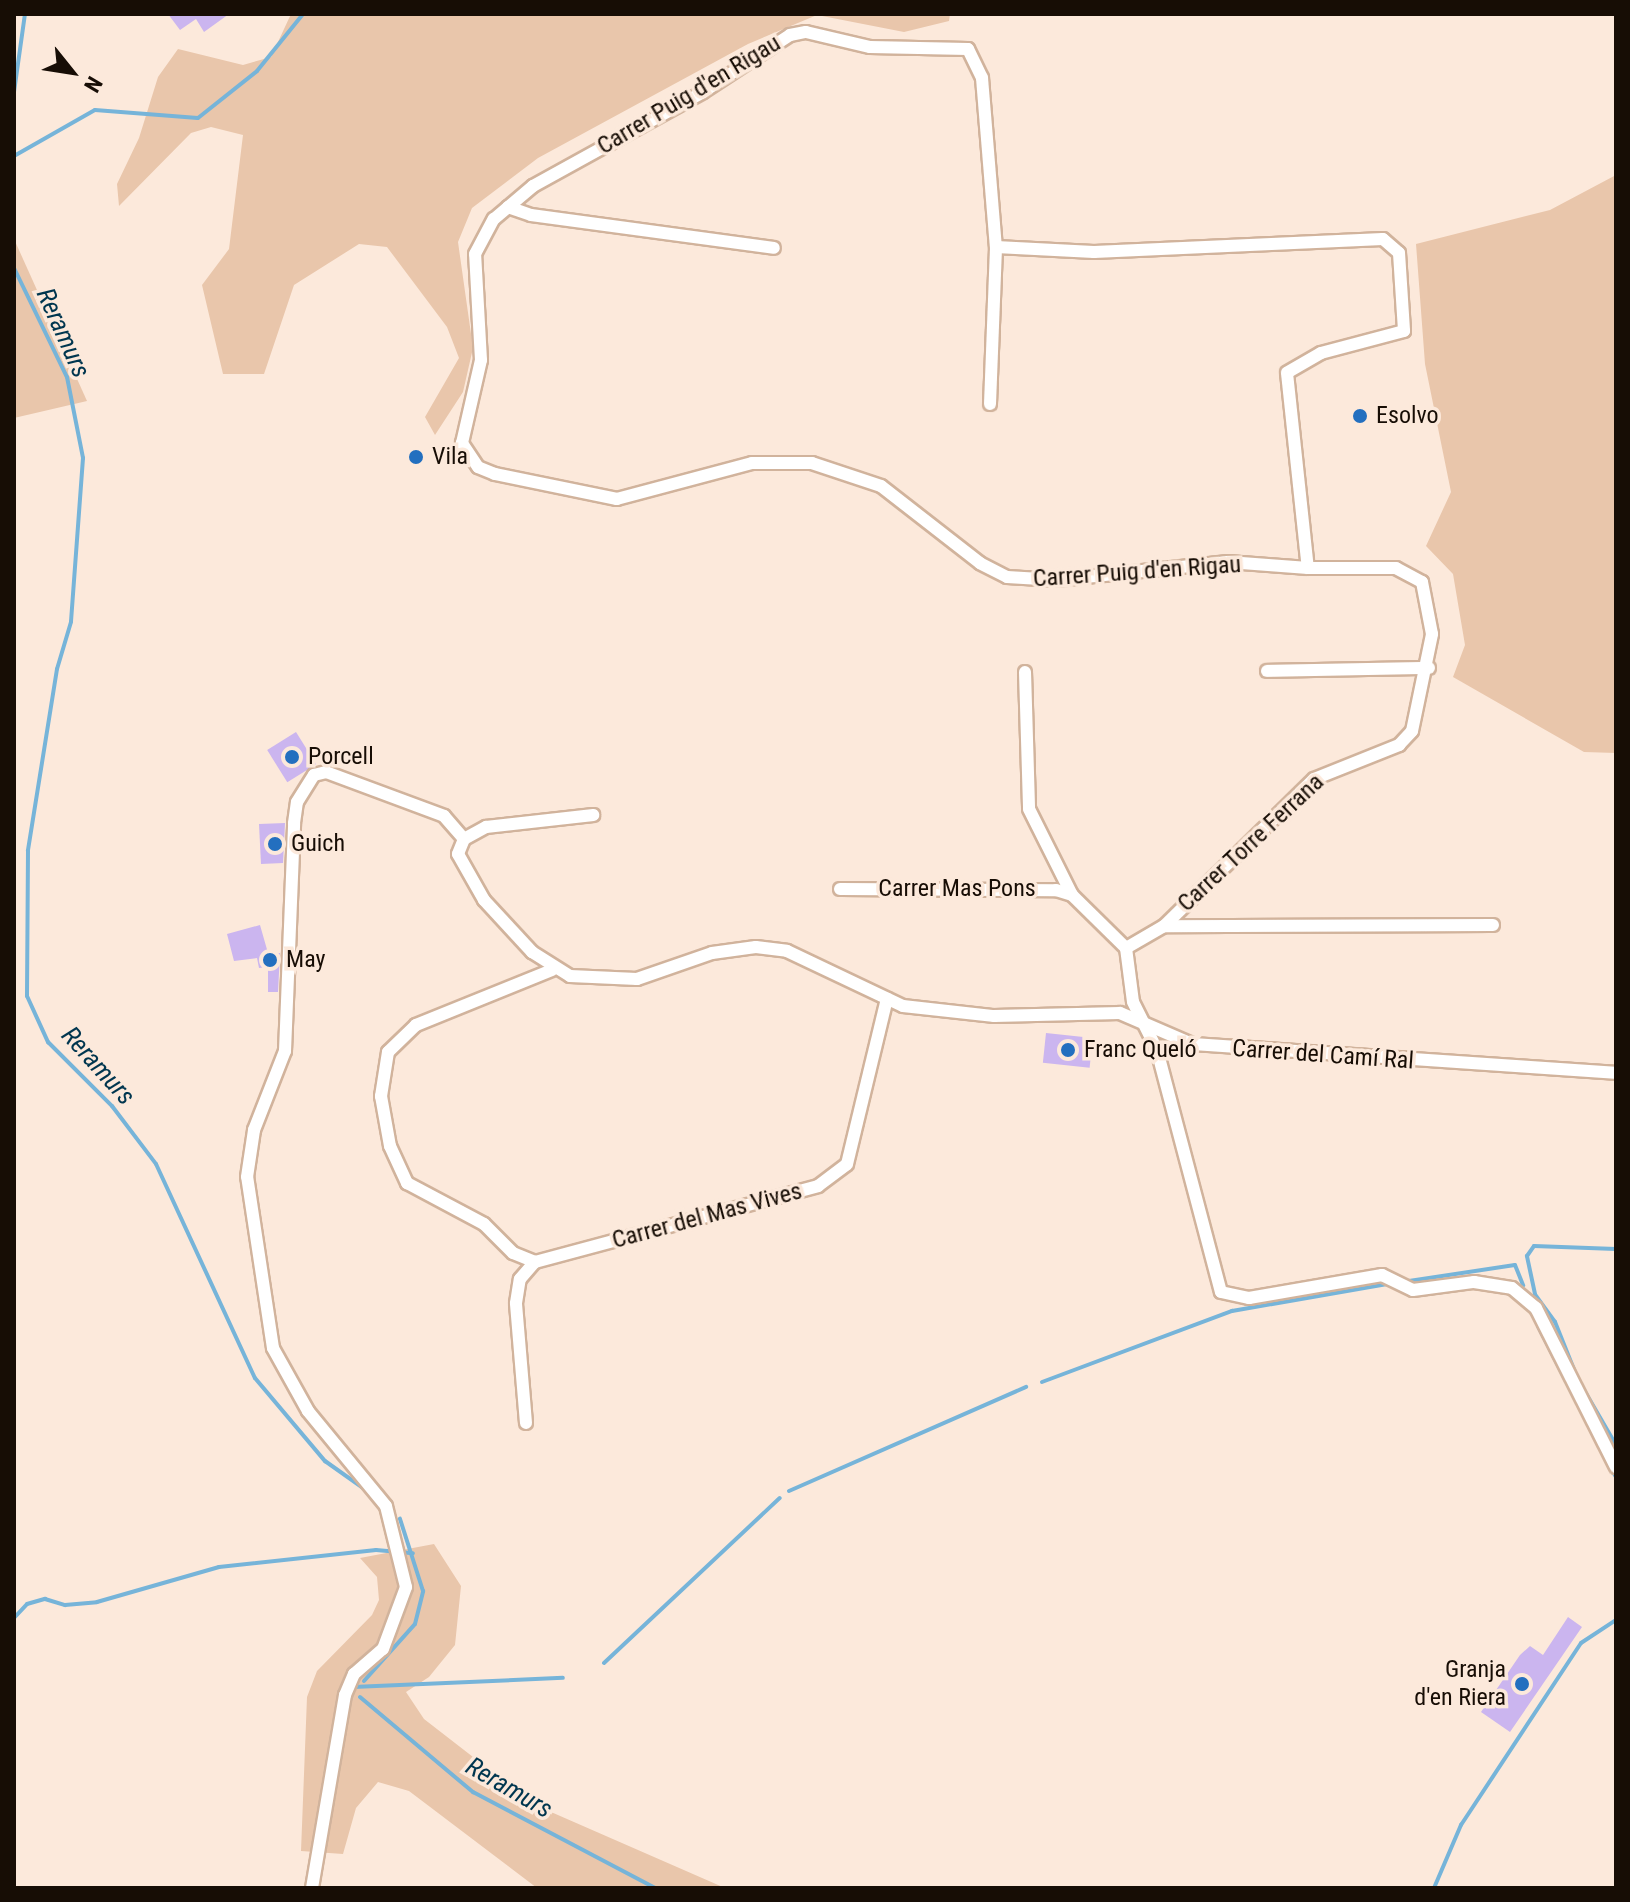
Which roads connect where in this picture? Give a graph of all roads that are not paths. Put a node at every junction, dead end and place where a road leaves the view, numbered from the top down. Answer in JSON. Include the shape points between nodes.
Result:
{"nodes":[{"id":1,"x":508,"y":207,"type":"junction"},
{"id":2,"x":996,"y":247,"type":"junction"},
{"id":3,"x":774,"y":248,"type":"dead end"},
{"id":4,"x":990,"y":404,"type":"dead end"},
{"id":5,"x":1308,"y":568,"type":"junction"},
{"id":6,"x":1429,"y":668,"type":"junction"},
{"id":7,"x":1267,"y":671,"type":"dead end"},
{"id":8,"x":1025,"y":672,"type":"dead end"},
{"id":9,"x":593,"y":815,"type":"dead end"},
{"id":10,"x":464,"y":839,"type":"junction"},
{"id":11,"x":840,"y":889,"type":"dead end"},
{"id":12,"x":1072,"y":895,"type":"junction"},
{"id":13,"x":1493,"y":925,"type":"dead end"},
{"id":14,"x":1164,"y":926,"type":"junction"},
{"id":15,"x":1126,"y":948,"type":"junction"},
{"id":16,"x":552,"y":970,"type":"junction"},
{"id":17,"x":887,"y":999,"type":"junction"},
{"id":18,"x":1144,"y":1022,"type":"junction"},
{"id":19,"x":1616,"y":1073,"type":"edge"},
{"id":20,"x":535,"y":1262,"type":"junction"},
{"id":21,"x":526,"y":1423,"type":"dead end"},
{"id":22,"x":1616,"y":1467,"type":"edge"},
{"id":23,"x":312,"y":1888,"type":"edge"}],
"edges":[{"from":1,"to":2,"type":"street","name":"Carrer Puig d'en Rigau","via":[[533,186],[703,92],[769,45],[806,32],[870,47],[957,46],[975,54]]},
{"from":1,"to":3,"type":"street"},
{"from":1,"to":5,"type":"street","name":"Carrer Puig d'en Rigau","via":[[494,219],[475,254],[481,360],[462,431],[467,455],[495,474],[617,499],[752,463],[812,463],[881,486],[980,563],[1007,577],[1057,580],[1228,562]]},
{"from":2,"to":4,"type":"street","name":"Carrer Puig d'en Rigau"},
{"from":2,"to":5,"type":"street","via":[[1094,252],[1383,239],[1399,253],[1404,331],[1321,353],[1287,373]]},
{"from":5,"to":6,"type":"street","name":"Carrer Torre Ferrana","via":[[1396,568],[1422,582],[1429,600]]},
{"from":6,"to":7,"type":"street"},
{"from":6,"to":14,"type":"street","name":"Carrer Torre Ferrana","via":[[1412,731],[1399,745],[1314,779]]},
{"from":8,"to":12,"type":"street","name":"Carrer Mas Pons","via":[[1029,809]]},
{"from":9,"to":10,"type":"street","via":[[486,827]]},
{"from":10,"to":16,"type":"street","via":[[458,854],[484,900]]},
{"from":10,"to":23,"type":"street","via":[[431,809],[352,787],[326,772],[304,785],[297,802],[285,1051],[254,1130],[247,1177],[264,1318],[277,1359],[308,1411],[368,1478],[401,1561],[402,1609],[383,1649],[354,1674],[337,1720],[331,1796]]},
{"from":11,"to":12,"type":"street","name":"Carrer Mas Pons","via":[[1056,890]]},
{"from":12,"to":15,"type":"street","name":"Carrer Mas Pons"},
{"from":13,"to":14,"type":"street","name":"Carrer Torre Ferrana"},
{"from":14,"to":15,"type":"street","name":"Carrer Torre Ferrana"},
{"from":15,"to":18,"type":"street","via":[[1133,1002]]},
{"from":16,"to":17,"type":"street","name":"Carrer del Camí Ral","via":[[637,979],[712,953],[756,947],[787,951]]},
{"from":16,"to":20,"type":"street","via":[[416,1025],[388,1052],[381,1096],[390,1146],[407,1183],[484,1224],[513,1253]]},
{"from":17,"to":18,"type":"street","name":"Carrer del Camí Ral","via":[[949,1013],[1120,1013]]},
{"from":17,"to":20,"type":"street","name":"Carrer del Mas Vives","via":[[847,1164],[827,1178]]},
{"from":18,"to":19,"type":"street","name":"Carrer del Camí Ral","via":[[1192,1044]]},
{"from":18,"to":22,"type":"street","via":[[1157,1050],[1221,1292],[1249,1298],[1382,1275],[1413,1290],[1474,1282],[1512,1288],[1536,1308]]},
{"from":20,"to":21,"type":"street","via":[[520,1279],[516,1303]]}]}
